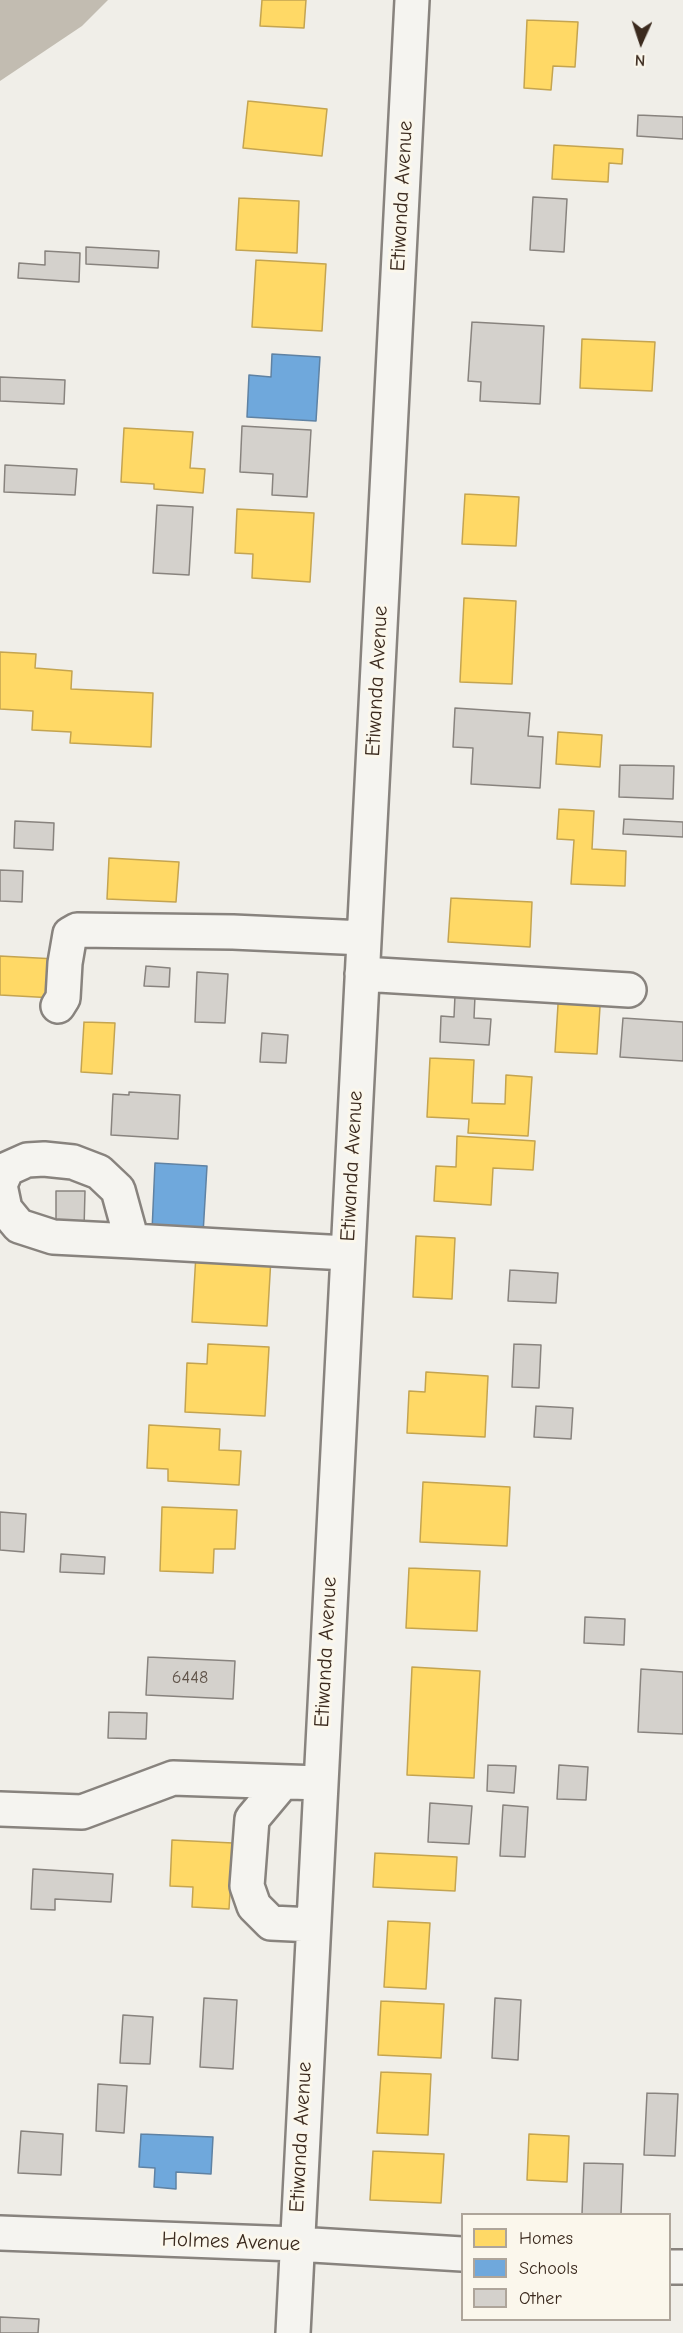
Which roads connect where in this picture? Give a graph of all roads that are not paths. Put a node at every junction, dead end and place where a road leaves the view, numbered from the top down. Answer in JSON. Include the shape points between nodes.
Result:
{"nodes":[{"id":1,"x":412,"y":0,"type":"edge"},
{"id":2,"x":364,"y":938,"type":"junction"},
{"id":3,"x":362,"y":974,"type":"junction"},
{"id":4,"x":629,"y":990,"type":"dead end"},
{"id":5,"x":58,"y":1006,"type":"dead end"},
{"id":6,"x":132,"y":1241,"type":"dead end"},
{"id":7,"x":347,"y":1252,"type":"junction"},
{"id":8,"x":283,"y":1782,"type":"junction"},
{"id":9,"x":320,"y":1783,"type":"junction"},
{"id":10,"x":0,"y":1809,"type":"edge"},
{"id":11,"x":313,"y":1925,"type":"junction"},
{"id":12,"x":0,"y":2233,"type":"edge"},
{"id":13,"x":296,"y":2244,"type":"junction"},
{"id":14,"x":461,"y":2254,"type":"edge"},
{"id":15,"x":293,"y":2333,"type":"edge"}],
"edges":[{"from":1,"to":2,"type":"street","name":"Etiwanda Avenue"},
{"from":2,"to":3,"type":"street","name":"Etiwanda Avenue"},
{"from":2,"to":5,"type":"street","via":[[77,930],[70,934],[63,998]]},
{"from":3,"to":4,"type":"street"},
{"from":3,"to":7,"type":"street","name":"Etiwanda Avenue"},
{"from":6,"to":7,"type":"street"},
{"from":7,"to":9,"type":"street","name":"Etiwanda Avenue"},
{"from":8,"to":9,"type":"street"},
{"from":8,"to":10,"type":"street","via":[[173,1778],[82,1812]]},
{"from":8,"to":11,"type":"street","via":[[252,1819],[247,1886],[254,1906],[271,1923]]},
{"from":9,"to":11,"type":"street","name":"Etiwanda Avenue"},
{"from":11,"to":13,"type":"street","name":"Etiwanda Avenue"},
{"from":12,"to":13,"type":"street","name":"Holmes Avenue"},
{"from":13,"to":14,"type":"street","name":"Holmes Avenue"},
{"from":13,"to":15,"type":"street","name":"Etiwanda Avenue"}]}
